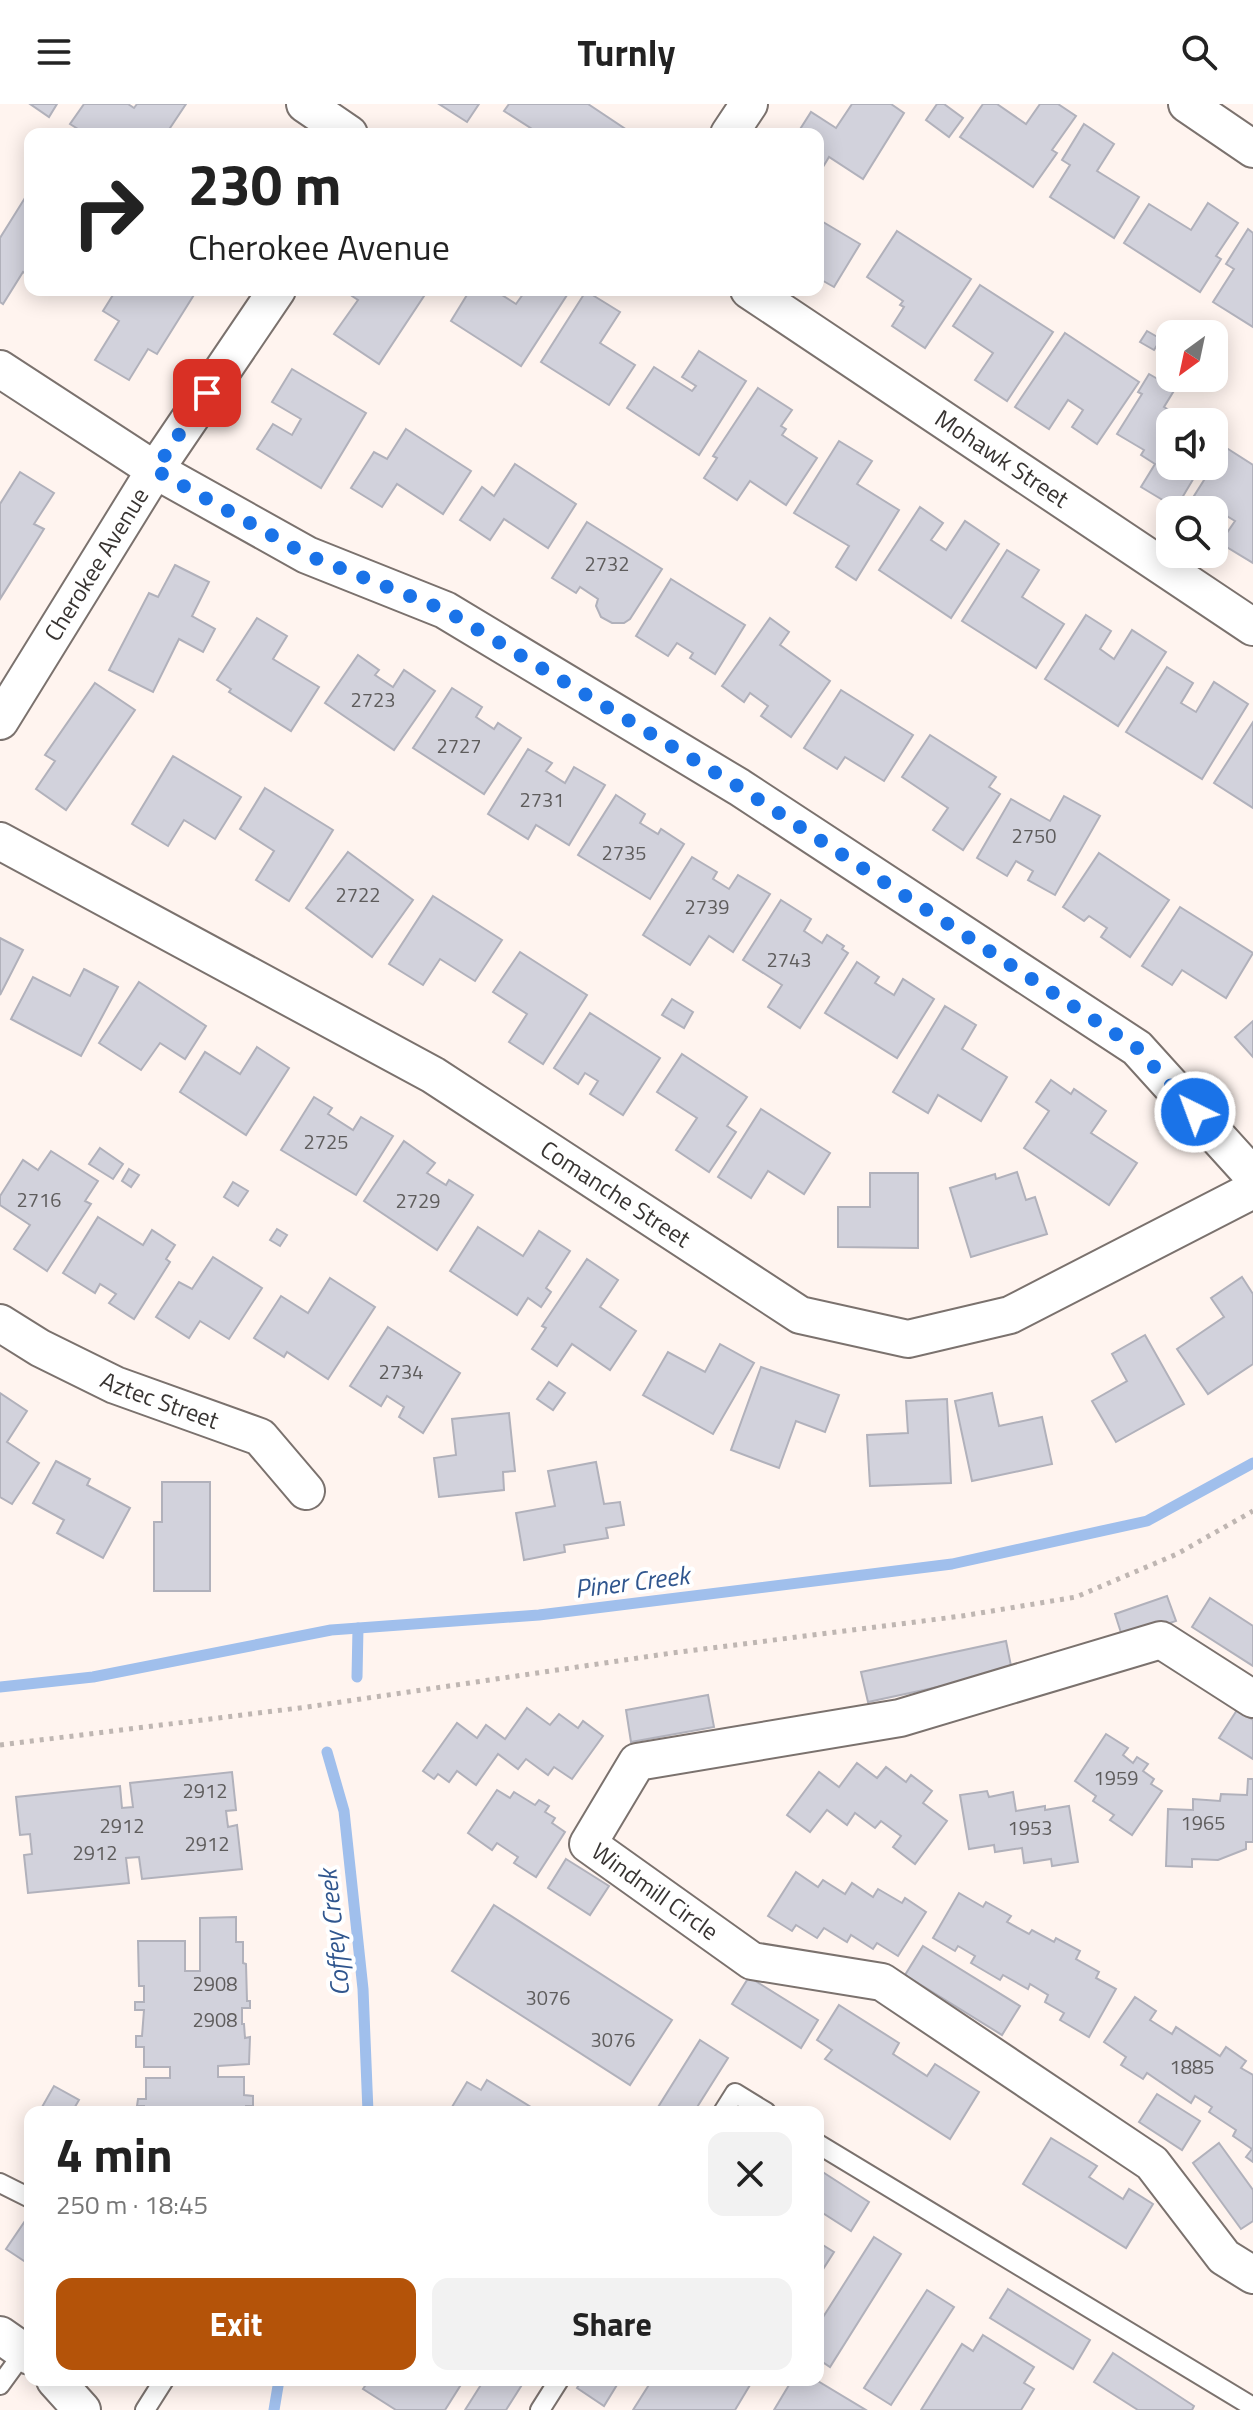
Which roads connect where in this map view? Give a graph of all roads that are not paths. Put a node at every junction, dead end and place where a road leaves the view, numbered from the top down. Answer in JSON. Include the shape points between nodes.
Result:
{"nodes":[{"id":1,"x":305,"y":104,"type":"edge"},
{"id":2,"x":749,"y":104,"type":"edge"},
{"id":3,"x":1187,"y":104,"type":"edge"},
{"id":4,"x":340,"y":128,"type":"edge"},
{"id":5,"x":733,"y":128,"type":"edge"},
{"id":6,"x":1253,"y":149,"type":"edge"},
{"id":7,"x":273,"y":296,"type":"edge"},
{"id":8,"x":758,"y":296,"type":"edge"},
{"id":9,"x":0,"y":369,"type":"edge"},
{"id":10,"x":155,"y":470,"type":"junction"},
{"id":11,"x":1253,"y":627,"type":"edge"},
{"id":12,"x":0,"y":721,"type":"edge"},
{"id":13,"x":0,"y":841,"type":"edge"},
{"id":14,"x":1253,"y":1176,"type":"edge"},
{"id":15,"x":1253,"y":1190,"type":"edge"},
{"id":16,"x":0,"y":1323,"type":"edge"},
{"id":17,"x":306,"y":1491,"type":"dead end"},
{"id":18,"x":1253,"y":1699,"type":"edge"},
{"id":19,"x":727,"y":2106,"type":"edge"},
{"id":20,"x":756,"y":2106,"type":"edge"},
{"id":21,"x":824,"y":2148,"type":"edge"},
{"id":22,"x":0,"y":2183,"type":"edge"},
{"id":23,"x":24,"y":2195,"type":"edge"},
{"id":24,"x":1253,"y":2275,"type":"edge"},
{"id":25,"x":18,"y":2348,"type":"edge"},
{"id":26,"x":0,"y":2385,"type":"edge"},
{"id":27,"x":60,"y":2386,"type":"edge"},
{"id":28,"x":160,"y":2386,"type":"edge"},
{"id":29,"x":555,"y":2386,"type":"edge"},
{"id":30,"x":1253,"y":2407,"type":"edge"},
{"id":31,"x":82,"y":2410,"type":"edge"},
{"id":32,"x":145,"y":2410,"type":"edge"},
{"id":33,"x":540,"y":2410,"type":"edge"}],
"edges":[{"from":1,"to":4,"type":"street"},
{"from":2,"to":5,"type":"street"},
{"from":3,"to":6,"type":"street"},
{"from":7,"to":10,"type":"street","name":"Cherokee Avenue"},
{"from":8,"to":11,"type":"street","name":"Mohawk Street"},
{"from":9,"to":10,"type":"street"},
{"from":10,"to":12,"type":"street","name":"Cherokee Avenue"},
{"from":10,"to":14,"type":"street","via":[[307,555],[445,610],[739,787],[1137,1048]]},
{"from":13,"to":15,"type":"street","name":"Comanche Street","via":[[433,1075],[800,1315],[908,1339],[1010,1315]]},
{"from":16,"to":17,"type":"street","name":"Aztec Street","via":[[115,1385],[260,1437]]},
{"from":18,"to":24,"type":"street","name":"Windmill Circle","via":[[1161,1640],[900,1718],[637,1762],[588,1844],[752,1961],[882,1982],[1152,2163],[1224,2257]]},
{"from":19,"to":20,"type":"lane","via":[[735,2093]]},
{"from":21,"to":30,"type":"lane"},
{"from":22,"to":23,"type":"lane"},
{"from":25,"to":26,"type":"lane"},
{"from":27,"to":31,"type":"street"},
{"from":28,"to":32,"type":"lane"},
{"from":29,"to":33,"type":"lane"}]}
